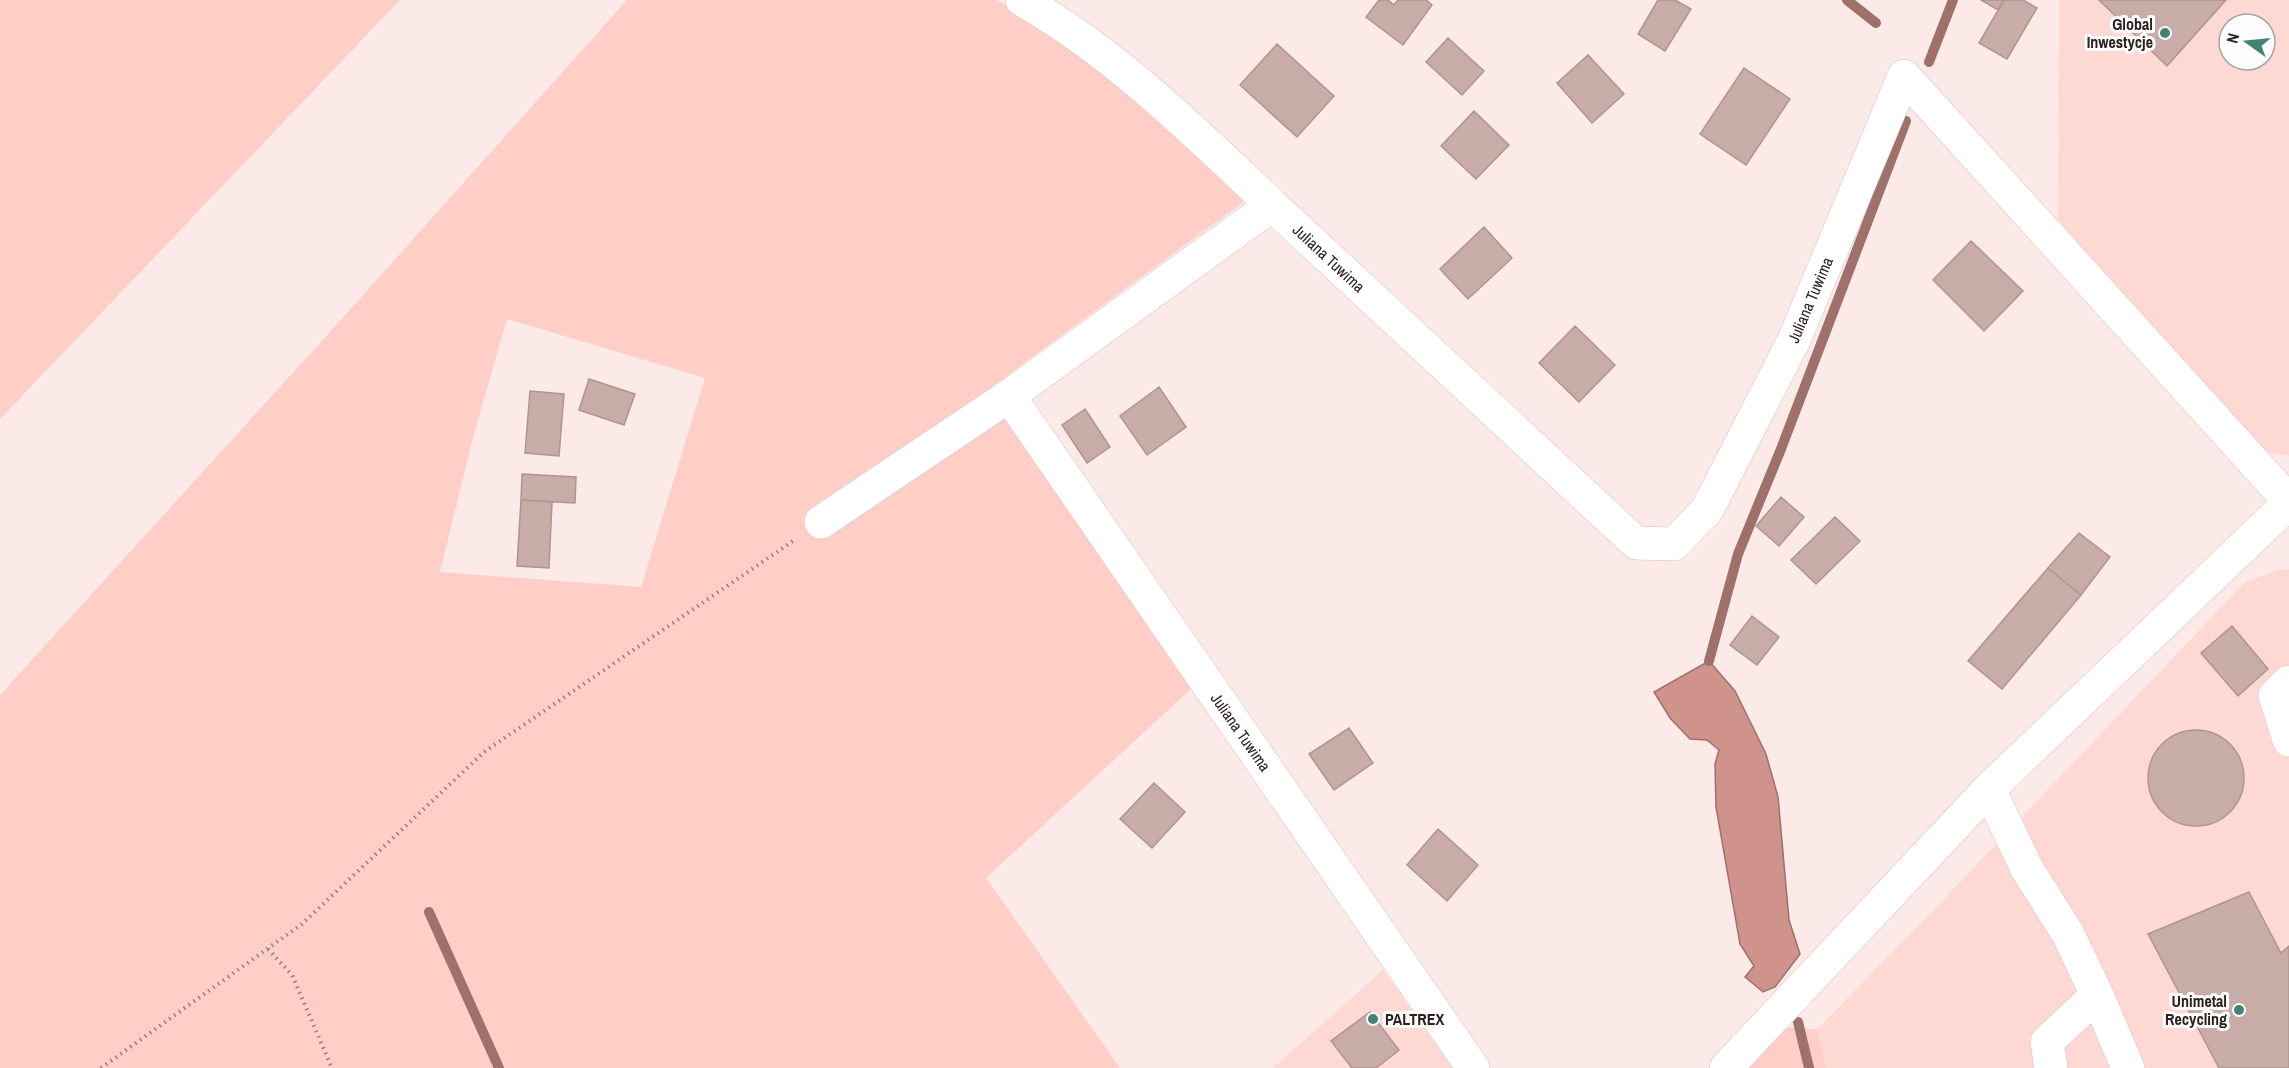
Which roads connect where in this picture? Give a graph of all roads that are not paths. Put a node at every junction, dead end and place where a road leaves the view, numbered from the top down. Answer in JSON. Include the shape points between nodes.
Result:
{"nodes":[{"id":1,"x":1022,"y":0,"type":"edge"},
{"id":2,"x":1272,"y":205,"type":"junction"},
{"id":3,"x":1009,"y":396,"type":"junction"},
{"id":4,"x":2289,"y":502,"type":"edge"},
{"id":5,"x":821,"y":522,"type":"road end"},
{"id":6,"x":2289,"y":682,"type":"edge"},
{"id":7,"x":2289,"y":740,"type":"edge"},
{"id":8,"x":1989,"y":789,"type":"junction"},
{"id":9,"x":2097,"y":995,"type":"junction"},
{"id":10,"x":1473,"y":1068,"type":"edge"},
{"id":11,"x":1726,"y":1068,"type":"edge"},
{"id":12,"x":2051,"y":1068,"type":"edge"},
{"id":13,"x":2128,"y":1068,"type":"edge"}],
"edges":[{"from":1,"to":2,"type":"street","name":"Juliana Tuwima","via":[[1057,20],[1173,111]]},
{"from":2,"to":3,"type":"street"},
{"from":2,"to":4,"type":"street","name":"Juliana Tuwima","via":[[1636,543],[1674,544],[1707,510],[1794,340],[1904,76]]},
{"from":3,"to":5,"type":"street"},
{"from":3,"to":10,"type":"street","name":"Juliana Tuwima"},
{"from":4,"to":8,"type":"street"},
{"from":6,"to":7,"type":"street","via":[[2275,696]]},
{"from":8,"to":9,"type":"street","via":[[2027,869],[2068,934]]},
{"from":8,"to":11,"type":"street"},
{"from":9,"to":12,"type":"street","via":[[2047,1042]]},
{"from":9,"to":13,"type":"street"}]}
